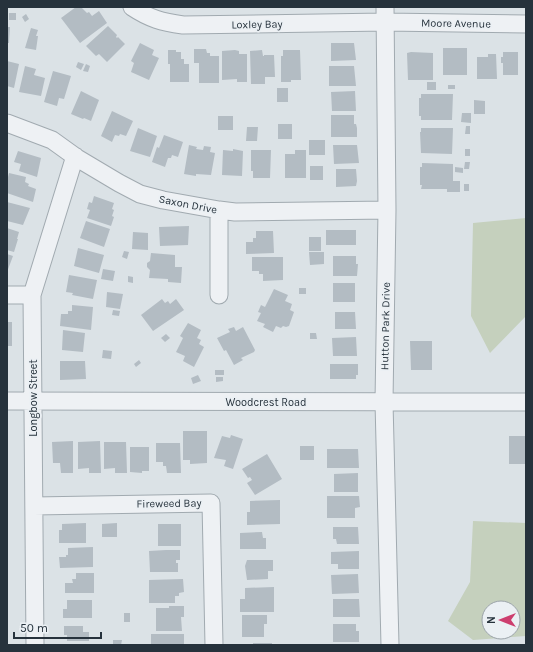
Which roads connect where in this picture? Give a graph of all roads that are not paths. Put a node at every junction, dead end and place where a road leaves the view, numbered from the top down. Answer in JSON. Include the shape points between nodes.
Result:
{"nodes":[{"id":1,"x":132,"y":7,"type":"edge"},
{"id":2,"x":385,"y":15,"type":"edge"},
{"id":3,"x":526,"y":24,"type":"edge"},
{"id":4,"x":7,"y":123,"type":"edge"},
{"id":5,"x":75,"y":156,"type":"junction"},
{"id":6,"x":219,"y":210,"type":"junction"},
{"id":7,"x":387,"y":210,"type":"junction"},
{"id":8,"x":7,"y":295,"type":"edge"},
{"id":9,"x":32,"y":295,"type":"junction"},
{"id":10,"x":219,"y":295,"type":"dead end"},
{"id":11,"x":7,"y":401,"type":"edge"},
{"id":12,"x":33,"y":402,"type":"junction"},
{"id":13,"x":384,"y":402,"type":"junction"},
{"id":14,"x":526,"y":402,"type":"edge"},
{"id":15,"x":34,"y":506,"type":"junction"},
{"id":16,"x":35,"y":645,"type":"edge"},
{"id":17,"x":214,"y":645,"type":"edge"},
{"id":18,"x":390,"y":645,"type":"edge"}],
"edges":[{"from":1,"to":2,"type":"street","name":"Loxley Bay","via":[[148,18],[183,25]]},
{"from":2,"to":3,"type":"street","name":"Moore Avenue"},
{"from":2,"to":7,"type":"street","name":"Hutton Park Drive"},
{"from":4,"to":5,"type":"street","name":"Saxon Drive","via":[[52,140]]},
{"from":5,"to":6,"type":"street","name":"Saxon Drive","via":[[140,194]]},
{"from":5,"to":9,"type":"street","name":"Longbow Street"},
{"from":6,"to":7,"type":"street","name":"Saxon Drive"},
{"from":6,"to":10,"type":"street"},
{"from":7,"to":13,"type":"street","name":"Hutton Park Drive"},
{"from":8,"to":9,"type":"street"},
{"from":9,"to":12,"type":"street","name":"Longbow Street"},
{"from":11,"to":12,"type":"street","name":"Woodcrest Road"},
{"from":12,"to":13,"type":"street","name":"Woodcrest Road"},
{"from":12,"to":15,"type":"street","name":"Longbow Street"},
{"from":13,"to":14,"type":"street","name":"Woodcrest Road"},
{"from":13,"to":18,"type":"street","name":"Hutton Park Drive"},
{"from":15,"to":16,"type":"street","name":"Longbow Street"},
{"from":15,"to":17,"type":"street","name":"Fireweed Bay","via":[[211,503]]}]}
